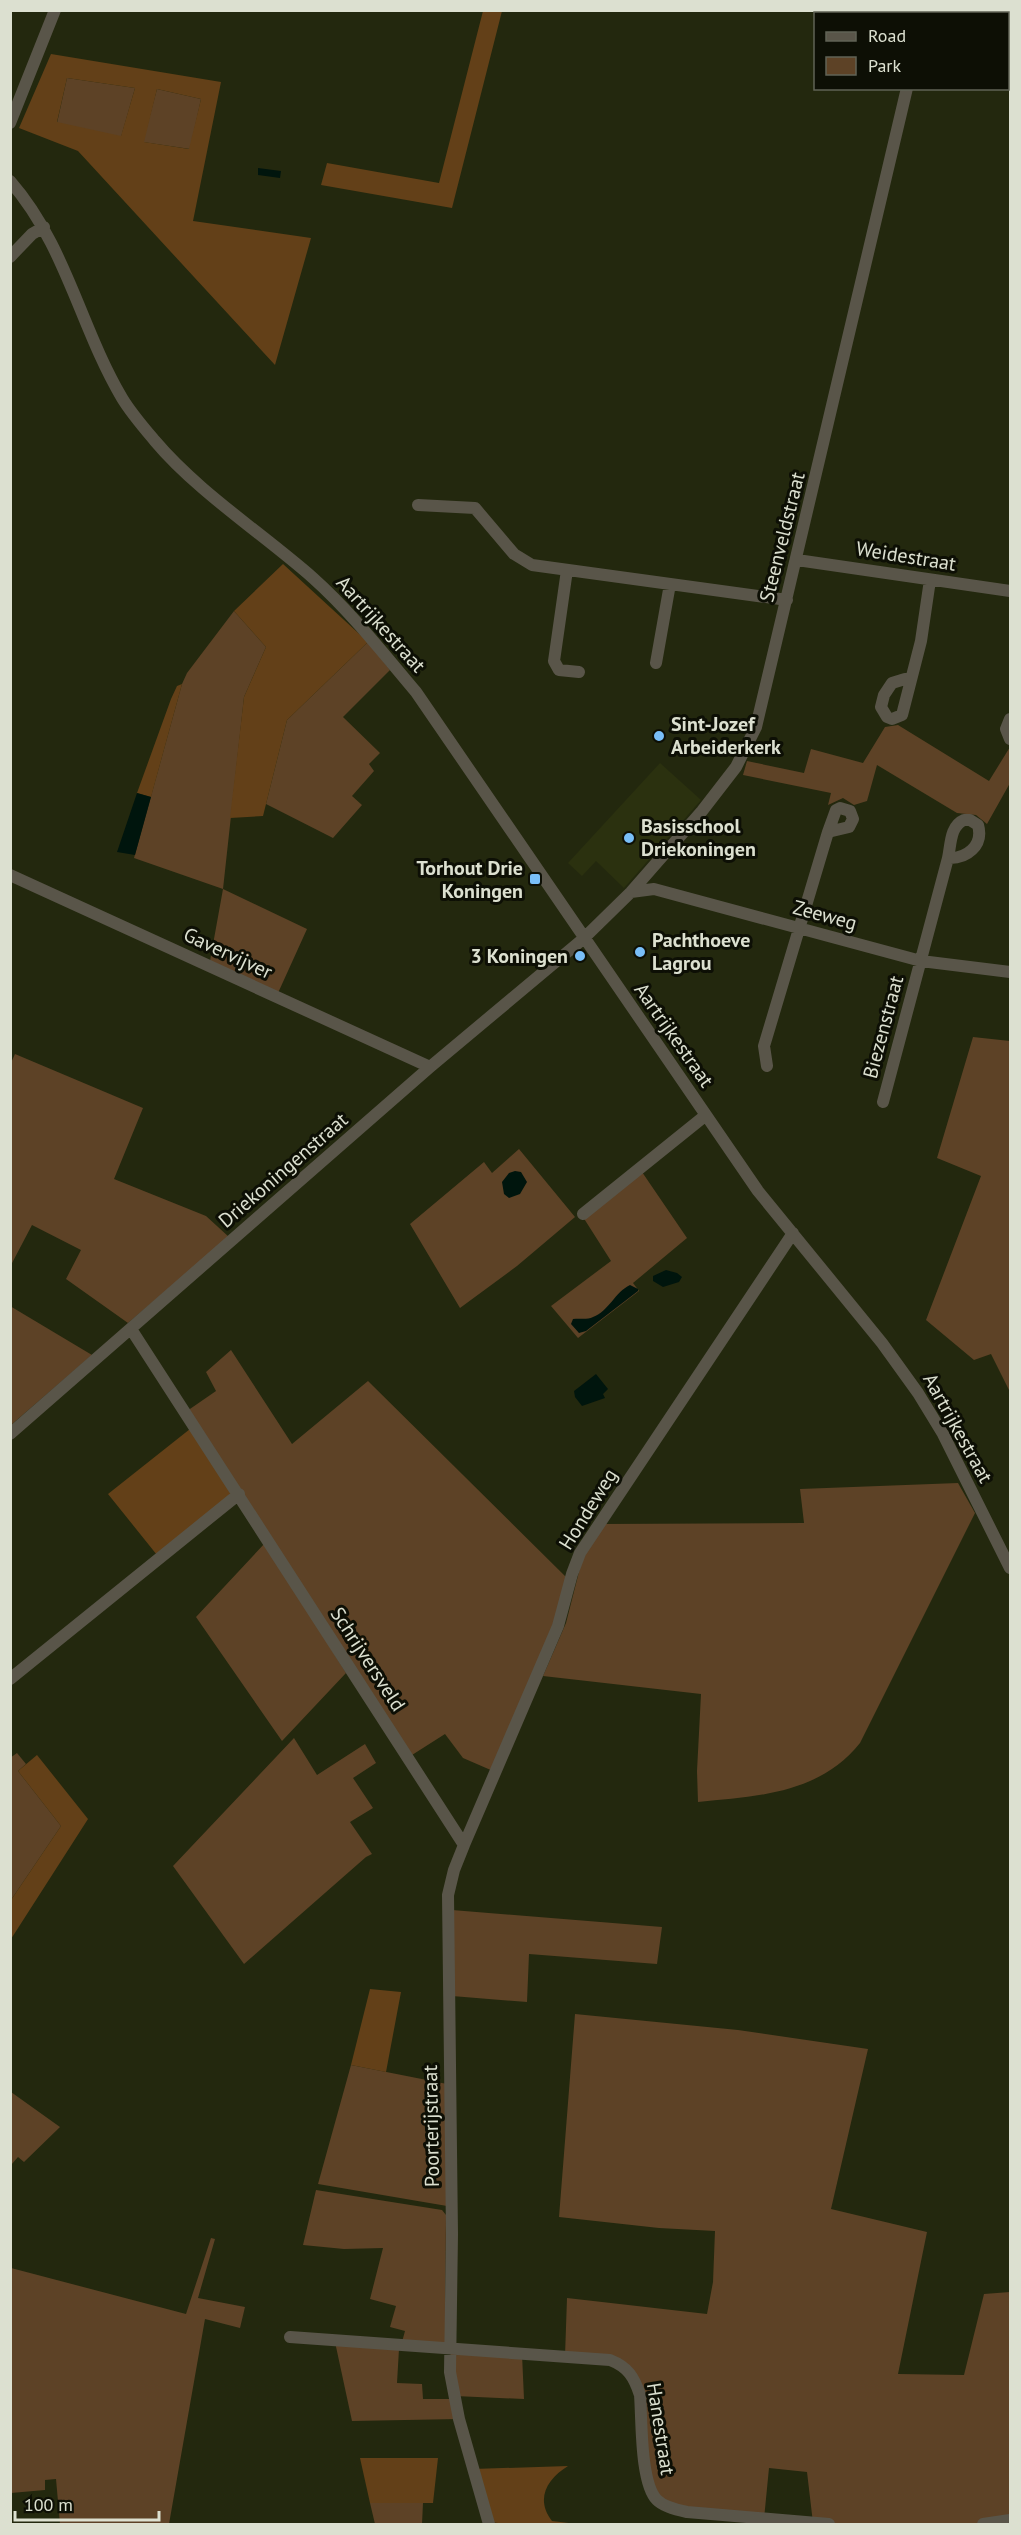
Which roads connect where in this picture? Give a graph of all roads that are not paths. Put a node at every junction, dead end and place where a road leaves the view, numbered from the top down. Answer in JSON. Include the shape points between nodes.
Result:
{"nodes":[{"id":1,"x":55,"y":10,"type":"edge"},
{"id":2,"x":907,"y":90,"type":"edge"},
{"id":3,"x":10,"y":123,"type":"edge"},
{"id":4,"x":10,"y":181,"type":"edge"},
{"id":5,"x":44,"y":227,"type":"junction"},
{"id":6,"x":10,"y":256,"type":"edge"},
{"id":7,"x":418,"y":505,"type":"dead end"},
{"id":8,"x":797,"y":560,"type":"junction"},
{"id":9,"x":567,"y":570,"type":"junction"},
{"id":10,"x":930,"y":580,"type":"junction"},
{"id":11,"x":670,"y":584,"type":"junction"},
{"id":12,"x":1011,"y":591,"type":"edge"},
{"id":13,"x":787,"y":600,"type":"junction"},
{"id":14,"x":656,"y":663,"type":"dead end"},
{"id":15,"x":579,"y":672,"type":"dead end"},
{"id":16,"x":912,"y":680,"type":"dead end"},
{"id":17,"x":1011,"y":719,"type":"edge"},
{"id":18,"x":1011,"y":739,"type":"edge"},
{"id":19,"x":828,"y":832,"type":"dead end"},
{"id":20,"x":948,"y":858,"type":"dead end"},
{"id":21,"x":10,"y":875,"type":"edge"},
{"id":22,"x":631,"y":892,"type":"junction"},
{"id":23,"x":800,"y":928,"type":"junction"},
{"id":24,"x":583,"y":939,"type":"junction"},
{"id":25,"x":921,"y":961,"type":"junction"},
{"id":26,"x":1011,"y":972,"type":"edge"},
{"id":27,"x":430,"y":1066,"type":"junction"},
{"id":28,"x":767,"y":1066,"type":"dead end"},
{"id":29,"x":883,"y":1102,"type":"dead end"},
{"id":30,"x":706,"y":1115,"type":"junction"},
{"id":31,"x":583,"y":1214,"type":"dead end"},
{"id":32,"x":793,"y":1233,"type":"junction"},
{"id":33,"x":131,"y":1329,"type":"junction"},
{"id":34,"x":10,"y":1434,"type":"edge"},
{"id":35,"x":239,"y":1494,"type":"junction"},
{"id":36,"x":1011,"y":1569,"type":"edge"},
{"id":37,"x":10,"y":1679,"type":"edge"},
{"id":38,"x":464,"y":1845,"type":"junction"},
{"id":39,"x":448,"y":1902,"type":"joint"},
{"id":40,"x":290,"y":2337,"type":"dead end"},
{"id":41,"x":450,"y":2349,"type":"junction"},
{"id":42,"x":1011,"y":2520,"type":"edge"},
{"id":43,"x":489,"y":2524,"type":"edge"},
{"id":44,"x":830,"y":2524,"type":"edge"},
{"id":45,"x":983,"y":2524,"type":"edge"}],
"edges":[{"from":1,"to":3,"type":"street"},
{"from":2,"to":8,"type":"street","name":"Steenveldstraat"},
{"from":4,"to":5,"type":"street","name":"Aartrijkestraat"},
{"from":5,"to":6,"type":"street"},
{"from":5,"to":24,"type":"street","name":"Aartrijkestraat","via":[[123,398],[149,434],[199,484],[314,579],[390,661],[416,692]]},
{"from":7,"to":9,"type":"street","via":[[476,508],[514,554],[532,565]]},
{"from":8,"to":10,"type":"street","name":"Weidestraat"},
{"from":8,"to":13,"type":"street","name":"Steenveldstraat"},
{"from":9,"to":11,"type":"street"},
{"from":9,"to":15,"type":"street","via":[[554,661],[559,670]]},
{"from":10,"to":12,"type":"street","name":"Weidestraat"},
{"from":10,"to":16,"type":"street"},
{"from":11,"to":13,"type":"street"},
{"from":11,"to":14,"type":"street"},
{"from":13,"to":22,"type":"street","name":"Steenveldstraat","via":[[751,739],[736,767],[702,812]]},
{"from":17,"to":18,"type":"street","via":[[1005,729]]},
{"from":19,"to":23,"type":"street"},
{"from":20,"to":25,"type":"street","name":"Biezenstraat"},
{"from":21,"to":27,"type":"street","name":"Gavervijver"},
{"from":22,"to":23,"type":"street","name":"Zeeweg","via":[[654,889]]},
{"from":22,"to":24,"type":"street","name":"Steenveldstraat"},
{"from":23,"to":25,"type":"street","name":"Zeeweg"},
{"from":23,"to":28,"type":"street","via":[[764,1046]]},
{"from":24,"to":27,"type":"street","name":"Driekoningenstraat"},
{"from":24,"to":30,"type":"street","name":"Aartrijkestraat"},
{"from":25,"to":26,"type":"street","name":"Zeeweg"},
{"from":25,"to":29,"type":"street","name":"Biezenstraat"},
{"from":27,"to":33,"type":"street","name":"Driekoningenstraat"},
{"from":30,"to":31,"type":"street","name":"Aartrijkestraat"},
{"from":30,"to":32,"type":"street","name":"Aartrijkestraat"},
{"from":32,"to":36,"type":"street","name":"Aartrijkestraat","via":[[918,1393]]},
{"from":32,"to":38,"type":"street","name":"Hondeweg","via":[[580,1553],[558,1626]]},
{"from":33,"to":34,"type":"street","name":"Driekoningenstraat"},
{"from":33,"to":35,"type":"street","name":"Schrijversveld"},
{"from":35,"to":37,"type":"street"},
{"from":35,"to":38,"type":"street","name":"Schrijversveld"},
{"from":38,"to":39,"type":"street","name":"Hondeweg"},
{"from":39,"to":41,"type":"street","name":"Poorterijstraat"},
{"from":40,"to":41,"type":"street"},
{"from":41,"to":43,"type":"street","name":"Poorterijstraat","via":[[459,2419]]},
{"from":41,"to":44,"type":"street","name":"Hanestraat","via":[[598,2358],[620,2364],[630,2372],[640,2395],[647,2474],[657,2500],[687,2512]]},
{"from":42,"to":45,"type":"street"}]}
